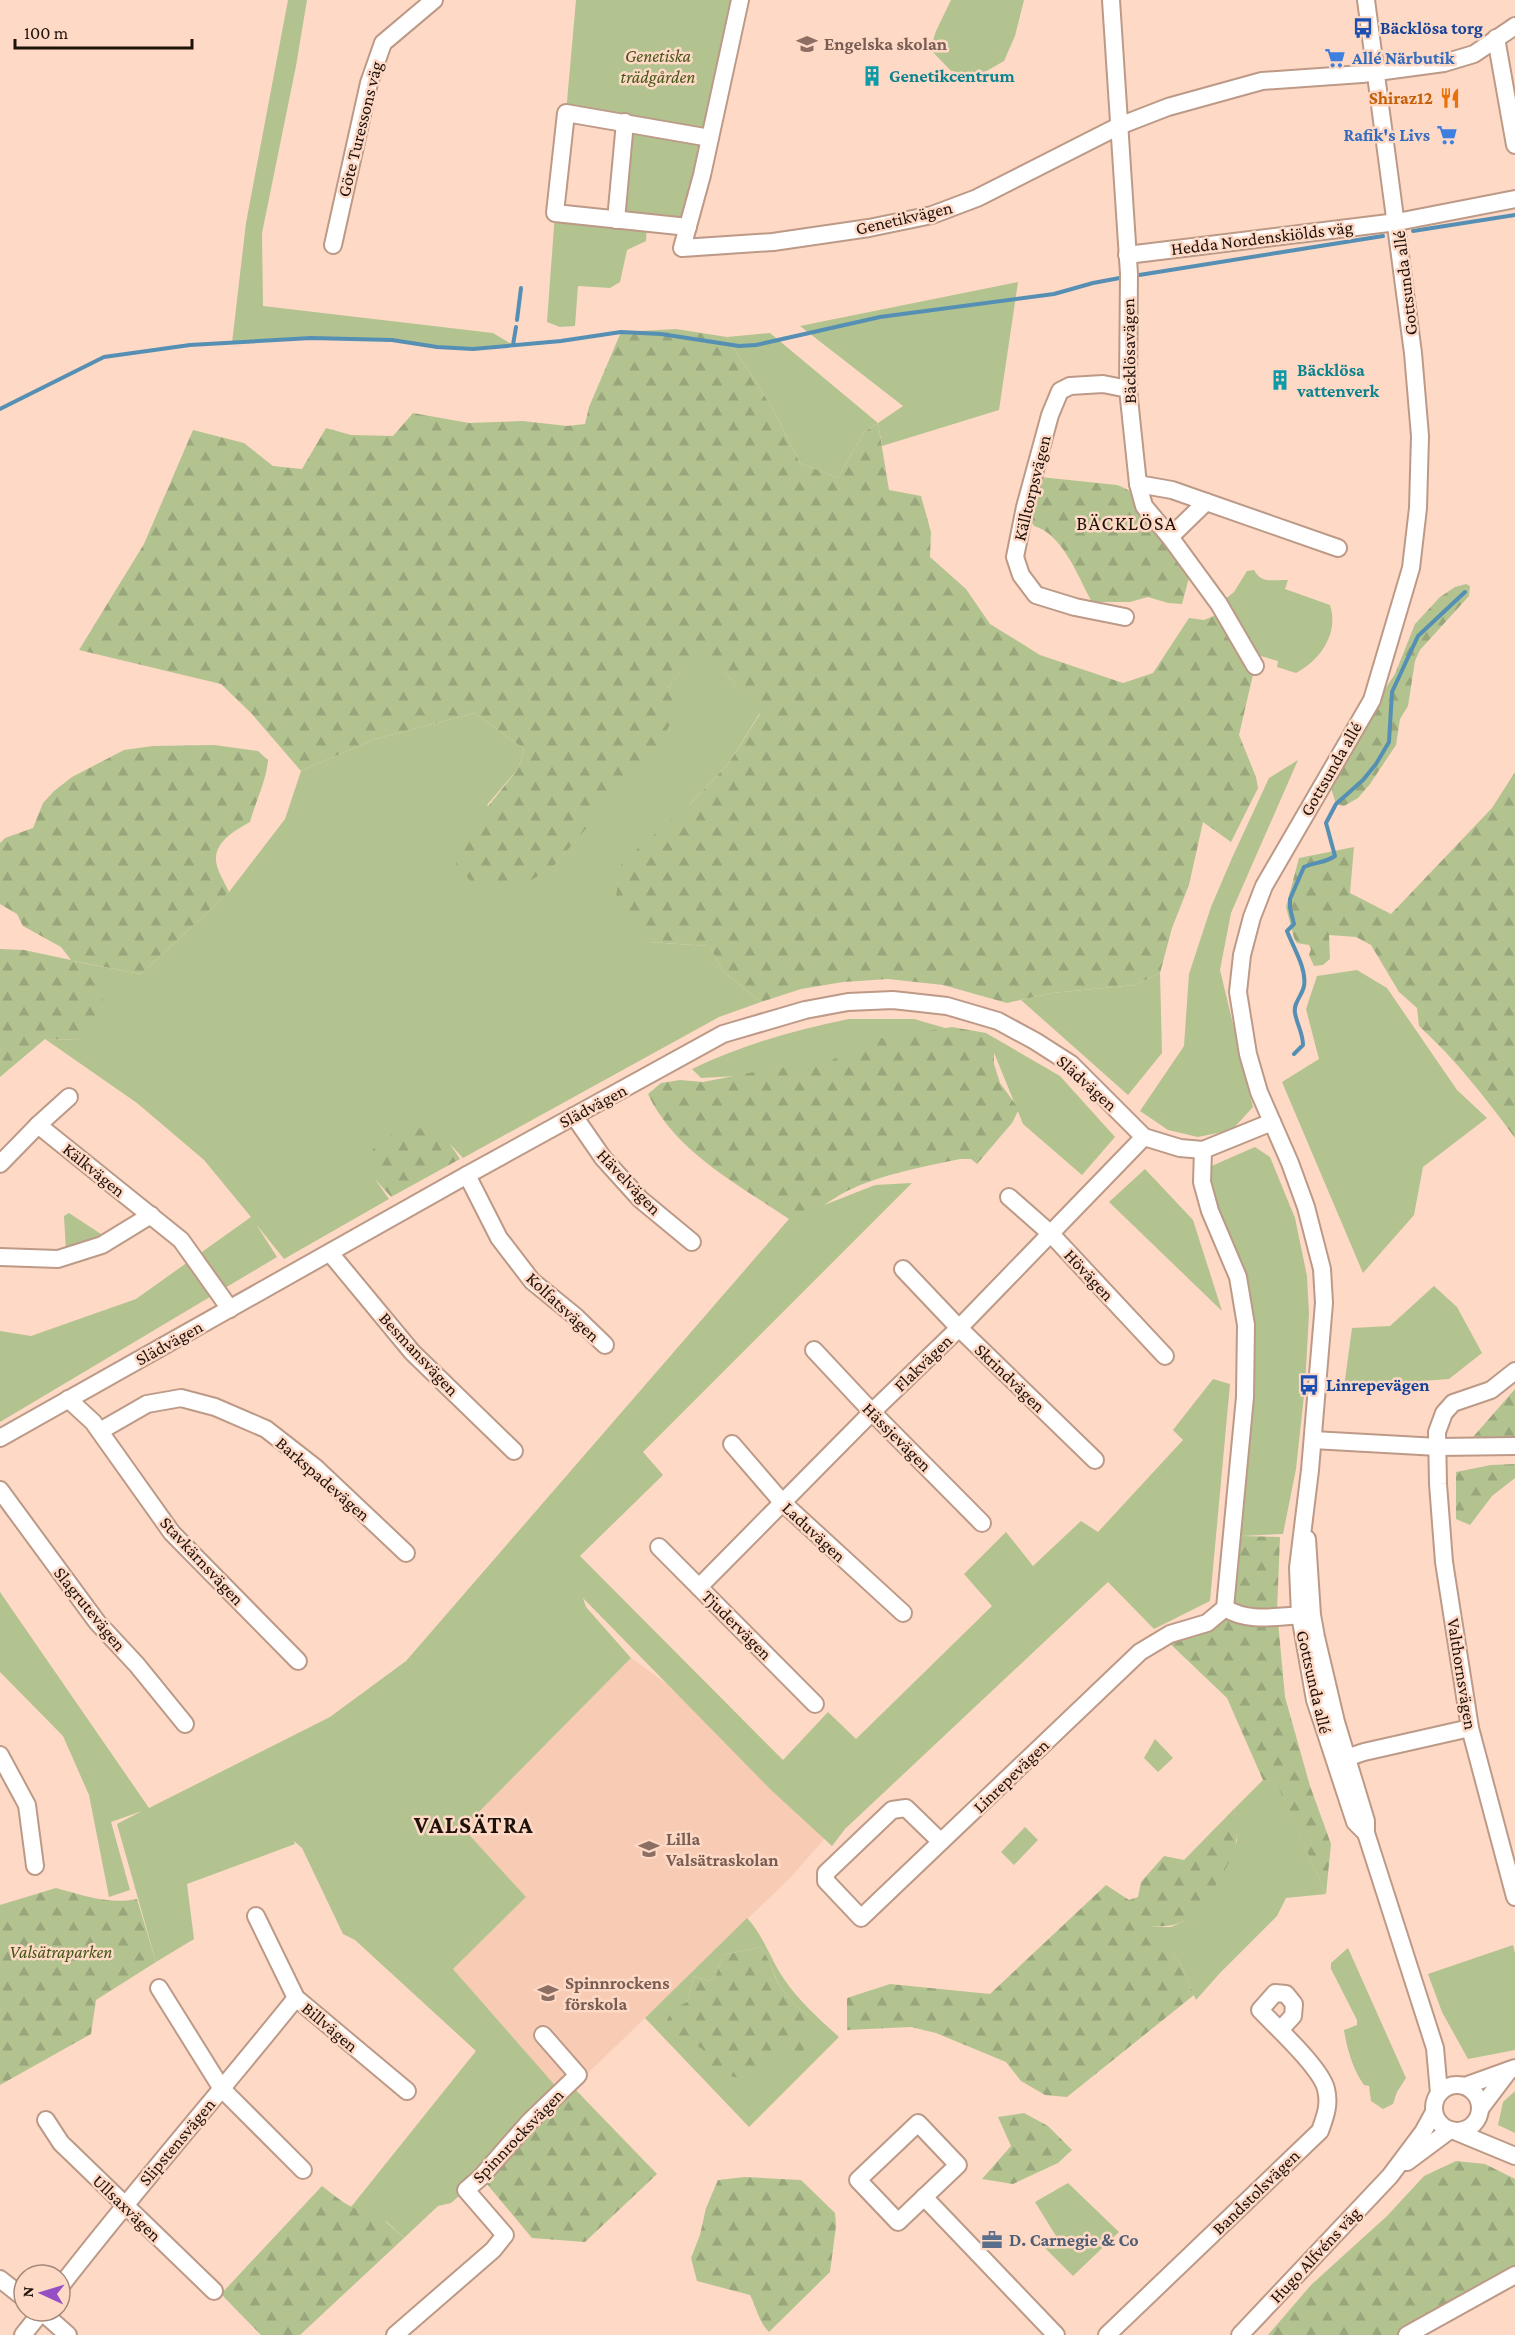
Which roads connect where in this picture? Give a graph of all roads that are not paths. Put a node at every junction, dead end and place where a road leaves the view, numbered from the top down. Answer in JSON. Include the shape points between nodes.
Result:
{"nodes":[{"id":1,"x":434,"y":0,"type":"edge"},
{"id":2,"x":740,"y":0,"type":"edge"},
{"id":3,"x":1111,"y":0,"type":"edge"},
{"id":4,"x":1366,"y":0,"type":"edge"},
{"id":5,"x":1515,"y":26,"type":"edge"},
{"id":6,"x":1496,"y":38,"type":"junction"},
{"id":7,"x":1384,"y":71,"type":"junction"},
{"id":8,"x":625,"y":122,"type":"junction"},
{"id":9,"x":1119,"y":126,"type":"junction"},
{"id":10,"x":710,"y":138,"type":"junction"},
{"id":11,"x":1515,"y":145,"type":"edge"},
{"id":12,"x":1515,"y":199,"type":"edge"},
{"id":13,"x":616,"y":220,"type":"junction"},
{"id":14,"x":1397,"y":222,"type":"junction"},
{"id":15,"x":688,"y":227,"type":"junction"},
{"id":16,"x":333,"y":245,"type":"dead end"},
{"id":17,"x":1127,"y":255,"type":"junction"},
{"id":18,"x":1128,"y":389,"type":"junction"},
{"id":19,"x":1138,"y":484,"type":"junction"},
{"id":20,"x":1206,"y":502,"type":"junction"},
{"id":21,"x":1170,"y":537,"type":"junction"},
{"id":22,"x":1338,"y":548,"type":"dead end"},
{"id":23,"x":1125,"y":617,"type":"dead end"},
{"id":24,"x":1255,"y":666,"type":"dead end"},
{"id":25,"x":69,"y":1097,"type":"dead end"},
{"id":26,"x":574,"y":1116,"type":"junction"},
{"id":27,"x":1272,"y":1122,"type":"junction"},
{"id":28,"x":38,"y":1125,"type":"junction"},
{"id":29,"x":1144,"y":1137,"type":"junction"},
{"id":30,"x":1203,"y":1150,"type":"junction"},
{"id":31,"x":0,"y":1164,"type":"edge"},
{"id":32,"x":467,"y":1175,"type":"junction"},
{"id":33,"x":1009,"y":1197,"type":"dead end"},
{"id":34,"x":151,"y":1215,"type":"junction"},
{"id":35,"x":1051,"y":1234,"type":"junction"},
{"id":36,"x":692,"y":1242,"type":"dead end"},
{"id":37,"x":330,"y":1252,"type":"junction"},
{"id":38,"x":0,"y":1257,"type":"edge"},
{"id":39,"x":903,"y":1269,"type":"dead end"},
{"id":40,"x":230,"y":1309,"type":"junction"},
{"id":41,"x":959,"y":1328,"type":"junction"},
{"id":42,"x":605,"y":1345,"type":"dead end"},
{"id":43,"x":814,"y":1350,"type":"dead end"},
{"id":44,"x":1165,"y":1356,"type":"dead end"},
{"id":45,"x":1515,"y":1371,"type":"edge"},
{"id":46,"x":68,"y":1399,"type":"junction"},
{"id":47,"x":872,"y":1412,"type":"junction"},
{"id":48,"x":100,"y":1431,"type":"junction"},
{"id":49,"x":0,"y":1438,"type":"edge"},
{"id":50,"x":1313,"y":1440,"type":"junction"},
{"id":51,"x":732,"y":1444,"type":"dead end"},
{"id":52,"x":1515,"y":1446,"type":"edge"},
{"id":53,"x":1438,"y":1447,"type":"junction"},
{"id":54,"x":514,"y":1451,"type":"dead end"},
{"id":55,"x":1095,"y":1460,"type":"dead end"},
{"id":56,"x":0,"y":1490,"type":"edge"},
{"id":57,"x":782,"y":1502,"type":"junction"},
{"id":58,"x":982,"y":1523,"type":"dead end"},
{"id":59,"x":659,"y":1547,"type":"dead end"},
{"id":60,"x":406,"y":1553,"type":"dead end"},
{"id":61,"x":699,"y":1587,"type":"junction"},
{"id":62,"x":1225,"y":1608,"type":"junction"},
{"id":63,"x":903,"y":1613,"type":"dead end"},
{"id":64,"x":1306,"y":1615,"type":"junction"},
{"id":65,"x":298,"y":1662,"type":"dead end"},
{"id":66,"x":815,"y":1704,"type":"dead end"},
{"id":67,"x":185,"y":1725,"type":"dead end"},
{"id":68,"x":1470,"y":1728,"type":"junction"},
{"id":69,"x":0,"y":1755,"type":"edge"},
{"id":70,"x":1341,"y":1760,"type":"junction"},
{"id":71,"x":941,"y":1842,"type":"junction"},
{"id":72,"x":35,"y":1866,"type":"dead end"},
{"id":73,"x":1515,"y":1896,"type":"edge"},
{"id":74,"x":256,"y":1916,"type":"dead end"},
{"id":75,"x":159,"y":1988,"type":"dead end"},
{"id":76,"x":296,"y":1998,"type":"junction"},
{"id":77,"x":1280,"y":2030,"type":"dead end"},
{"id":78,"x":543,"y":2035,"type":"dead end"},
{"id":79,"x":1435,"y":2048,"type":"junction"},
{"id":80,"x":1511,"y":2070,"type":"edge"},
{"id":81,"x":1461,"y":2085,"type":"junction"},
{"id":82,"x":222,"y":2090,"type":"junction"},
{"id":83,"x":407,"y":2091,"type":"dead end"},
{"id":84,"x":1439,"y":2093,"type":"junction"},
{"id":85,"x":1434,"y":2112,"type":"junction"},
{"id":86,"x":1480,"y":2113,"type":"junction"},
{"id":87,"x":46,"y":2120,"type":"dead end"},
{"id":88,"x":1453,"y":2131,"type":"junction"},
{"id":89,"x":1511,"y":2154,"type":"edge"},
{"id":90,"x":303,"y":2170,"type":"dead end"},
{"id":91,"x":1390,"y":2176,"type":"junction"},
{"id":92,"x":924,"y":2197,"type":"junction"},
{"id":93,"x":124,"y":2205,"type":"junction"},
{"id":94,"x":72,"y":2272,"type":"edge"},
{"id":95,"x":1515,"y":2275,"type":"edge"},
{"id":96,"x":0,"y":2279,"type":"edge"},
{"id":97,"x":12,"y":2288,"type":"edge"},
{"id":98,"x":214,"y":2291,"type":"dead end"},
{"id":99,"x":32,"y":2323,"type":"edge"},
{"id":100,"x":55,"y":2323,"type":"edge"},
{"id":101,"x":23,"y":2335,"type":"edge"},
{"id":102,"x":68,"y":2335,"type":"edge"},
{"id":103,"x":395,"y":2335,"type":"edge"},
{"id":104,"x":1056,"y":2335,"type":"edge"},
{"id":105,"x":1107,"y":2335,"type":"edge"},
{"id":106,"x":1240,"y":2335,"type":"edge"},
{"id":107,"x":1407,"y":2335,"type":"edge"}],
"edges":[{"from":1,"to":16,"type":"street","name":"Göte Turessons väg","via":[[383,43],[369,83]]},
{"from":2,"to":10,"type":"street","name":"Genetikvägen"},
{"from":3,"to":9,"type":"street","name":"Bäcklösavägen"},
{"from":4,"to":7,"type":"street","name":"Gottsunda allé"},
{"from":5,"to":6,"type":"street","name":"Genetikvägen"},
{"from":6,"to":7,"type":"street","name":"Genetikvägen","via":[[1474,54],[1444,63]]},
{"from":6,"to":11,"type":"street"},
{"from":7,"to":9,"type":"street","name":"Genetikvägen","via":[[1262,81],[1168,107]]},
{"from":7,"to":14,"type":"street","name":"Gottsunda allé"},
{"from":8,"to":10,"type":"street"},
{"from":8,"to":13,"type":"street"},
{"from":8,"to":13,"type":"street","via":[[566,113],[555,213]]},
{"from":9,"to":15,"type":"street","name":"Genetikvägen","via":[[977,198],[932,215],[773,242],[682,248]]},
{"from":9,"to":17,"type":"street","name":"Bäcklösavägen"},
{"from":10,"to":15,"type":"street","name":"Genetikvägen"},
{"from":12,"to":14,"type":"street","name":"Hedda Nordenskiölds väg"},
{"from":13,"to":15,"type":"street"},
{"from":14,"to":17,"type":"street","name":"Hedda Nordenskiölds väg"},
{"from":14,"to":27,"type":"street","name":"Gottsunda allé","via":[[1420,436],[1411,568],[1372,700],[1264,886],[1242,955],[1238,992],[1248,1054]]},
{"from":17,"to":18,"type":"street","name":"Bäcklösavägen"},
{"from":18,"to":19,"type":"street","name":"Bäcklösavägen"},
{"from":18,"to":23,"type":"street","name":"Källtorpsvägen","via":[[1103,384],[1070,386],[1060,391],[1050,415],[1015,558],[1021,575],[1036,595]]},
{"from":19,"to":20,"type":"street"},
{"from":19,"to":21,"type":"street","name":"Bäcklösavägen","via":[[1144,506]]},
{"from":20,"to":21,"type":"street"},
{"from":20,"to":22,"type":"street"},
{"from":21,"to":24,"type":"street","name":"Bäcklösavägen","via":[[1219,604]]},
{"from":25,"to":28,"type":"street"},
{"from":26,"to":29,"type":"street","name":"Slädvägen","via":[[723,1034],[805,1010],[848,1002],[893,1000],[947,1006],[998,1021],[1035,1041],[1071,1064]]},
{"from":26,"to":32,"type":"street","name":"Slädvägen"},
{"from":26,"to":36,"type":"street","name":"Hävelvägen","via":[[603,1158],[640,1199]]},
{"from":27,"to":30,"type":"street","name":"Slädvägen"},
{"from":27,"to":50,"type":"street","name":"Gottsunda allé","via":[[1306,1207],[1322,1269],[1324,1303]]},
{"from":28,"to":31,"type":"street"},
{"from":28,"to":34,"type":"street","name":"Kälkvägen"},
{"from":29,"to":30,"type":"street","name":"Slädvägen"},
{"from":29,"to":35,"type":"street","name":"Flakvägen"},
{"from":30,"to":62,"type":"street","via":[[1202,1182],[1238,1277],[1246,1325],[1245,1397]]},
{"from":32,"to":37,"type":"street","name":"Slädvägen"},
{"from":32,"to":42,"type":"street","name":"Kolfatsvägen","via":[[499,1238],[532,1281]]},
{"from":33,"to":35,"type":"street","name":"Hövägen"},
{"from":34,"to":38,"type":"street","via":[[102,1245],[58,1259]]},
{"from":34,"to":40,"type":"street","name":"Kälkvägen","via":[[181,1240]]},
{"from":35,"to":41,"type":"street","name":"Flakvägen"},
{"from":35,"to":44,"type":"street","name":"Hövägen"},
{"from":37,"to":40,"type":"street","name":"Slädvägen"},
{"from":37,"to":54,"type":"street","name":"Besmansvägen","via":[[412,1352]]},
{"from":39,"to":41,"type":"street","name":"Skrindvägen"},
{"from":40,"to":46,"type":"street","name":"Slädvägen"},
{"from":41,"to":47,"type":"street","name":"Flakvägen"},
{"from":41,"to":55,"type":"street","name":"Skrindvägen"},
{"from":43,"to":47,"type":"street","name":"Hässjevägen"},
{"from":45,"to":53,"type":"street","name":"Valthornsvägen","via":[[1491,1390],[1453,1403],[1439,1425]]},
{"from":46,"to":48,"type":"street","name":"Stavkärnsvägen"},
{"from":46,"to":49,"type":"street","name":"Slädvägen"},
{"from":47,"to":57,"type":"street","name":"Flakvägen"},
{"from":47,"to":58,"type":"street","name":"Hässjevägen"},
{"from":48,"to":60,"type":"street","name":"Barkspadevägen","via":[[147,1404],[182,1398],[215,1407],[266,1429],[316,1468]]},
{"from":48,"to":65,"type":"street","name":"Stavkärnsvägen","via":[[172,1533]]},
{"from":50,"to":53,"type":"street"},
{"from":50,"to":64,"type":"street","name":"Gottsunda allé","via":[[1298,1568]]},
{"from":51,"to":57,"type":"street","name":"Laduvägen"},
{"from":52,"to":53,"type":"street"},
{"from":53,"to":68,"type":"street","name":"Valthornsvägen","via":[[1444,1562]]},
{"from":56,"to":67,"type":"street","name":"Slagrutevägen","via":[[97,1622]]},
{"from":57,"to":61,"type":"street","name":"Flakvägen"},
{"from":57,"to":63,"type":"street","name":"Laduvägen"},
{"from":59,"to":61,"type":"street","name":"Tjudervägen"},
{"from":61,"to":66,"type":"street","name":"Tjudervägen"},
{"from":62,"to":64,"type":"street","via":[[1248,1618]]},
{"from":62,"to":71,"type":"street","name":"Linrepevägen","via":[[1207,1623],[1170,1634],[1140,1652]]},
{"from":64,"to":70,"type":"street","name":"Gottsunda allé","via":[[1336,1722]]},
{"from":68,"to":70,"type":"street"},
{"from":68,"to":73,"type":"street","name":"Valthornsvägen"},
{"from":69,"to":72,"type":"street","via":[[27,1806]]},
{"from":70,"to":79,"type":"street","name":"Gottsunda allé","via":[[1366,1821],[1366,1833]]},
{"from":71,"to":71,"type":"street","name":"Linrepevägen","via":[[861,1918],[826,1881],[826,1873],[892,1810],[906,1808]]},
{"from":74,"to":76,"type":"street","name":"Billvägen"},
{"from":75,"to":82,"type":"street"},
{"from":76,"to":82,"type":"street","name":"Slipstensvägen"},
{"from":76,"to":83,"type":"street","name":"Billvägen"},
{"from":77,"to":105,"type":"street","name":"Bandstolsvägen","via":[[1318,2072],[1326,2088],[1328,2110],[1320,2131]]},
{"from":78,"to":103,"type":"street","name":"Spinnrocksvägen","via":[[578,2075],[466,2190],[505,2235],[493,2250]]},
{"from":79,"to":81,"type":"street","name":"Gottsunda allé"},
{"from":79,"to":84,"type":"street","name":"Gottsunda allé"},
{"from":80,"to":81,"type":"street"},
{"from":80,"to":86,"type":"street"},
{"from":81,"to":84,"type":"street"},
{"from":81,"to":86,"type":"street","via":[[1478,2096]]},
{"from":82,"to":90,"type":"street"},
{"from":82,"to":93,"type":"street","name":"Slipstensvägen"},
{"from":84,"to":85,"type":"street"},
{"from":85,"to":88,"type":"street","via":[[1438,2122]]},
{"from":85,"to":91,"type":"street","name":"Hugo Alfvéns väg"},
{"from":86,"to":88,"type":"street","via":[[1471,2127]]},
{"from":86,"to":89,"type":"street","via":[[1485,2127]]},
{"from":87,"to":93,"type":"street","name":"Ullsaxvägen","via":[[61,2143]]},
{"from":88,"to":89,"type":"street"},
{"from":88,"to":91,"type":"street","name":"Hugo Alfvéns väg"},
{"from":91,"to":106,"type":"street","name":"Hugo Alfvéns väg"},
{"from":92,"to":92,"type":"street","via":[[898,2222],[858,2180],[918,2123],[958,2165]]},
{"from":92,"to":104,"type":"street"},
{"from":93,"to":94,"type":"street","name":"Slipstensvägen"},
{"from":93,"to":98,"type":"street","name":"Ullsaxvägen"},
{"from":95,"to":107,"type":"street"},
{"from":96,"to":97,"type":"street"},
{"from":99,"to":101,"type":"street"},
{"from":100,"to":102,"type":"street"}]}
